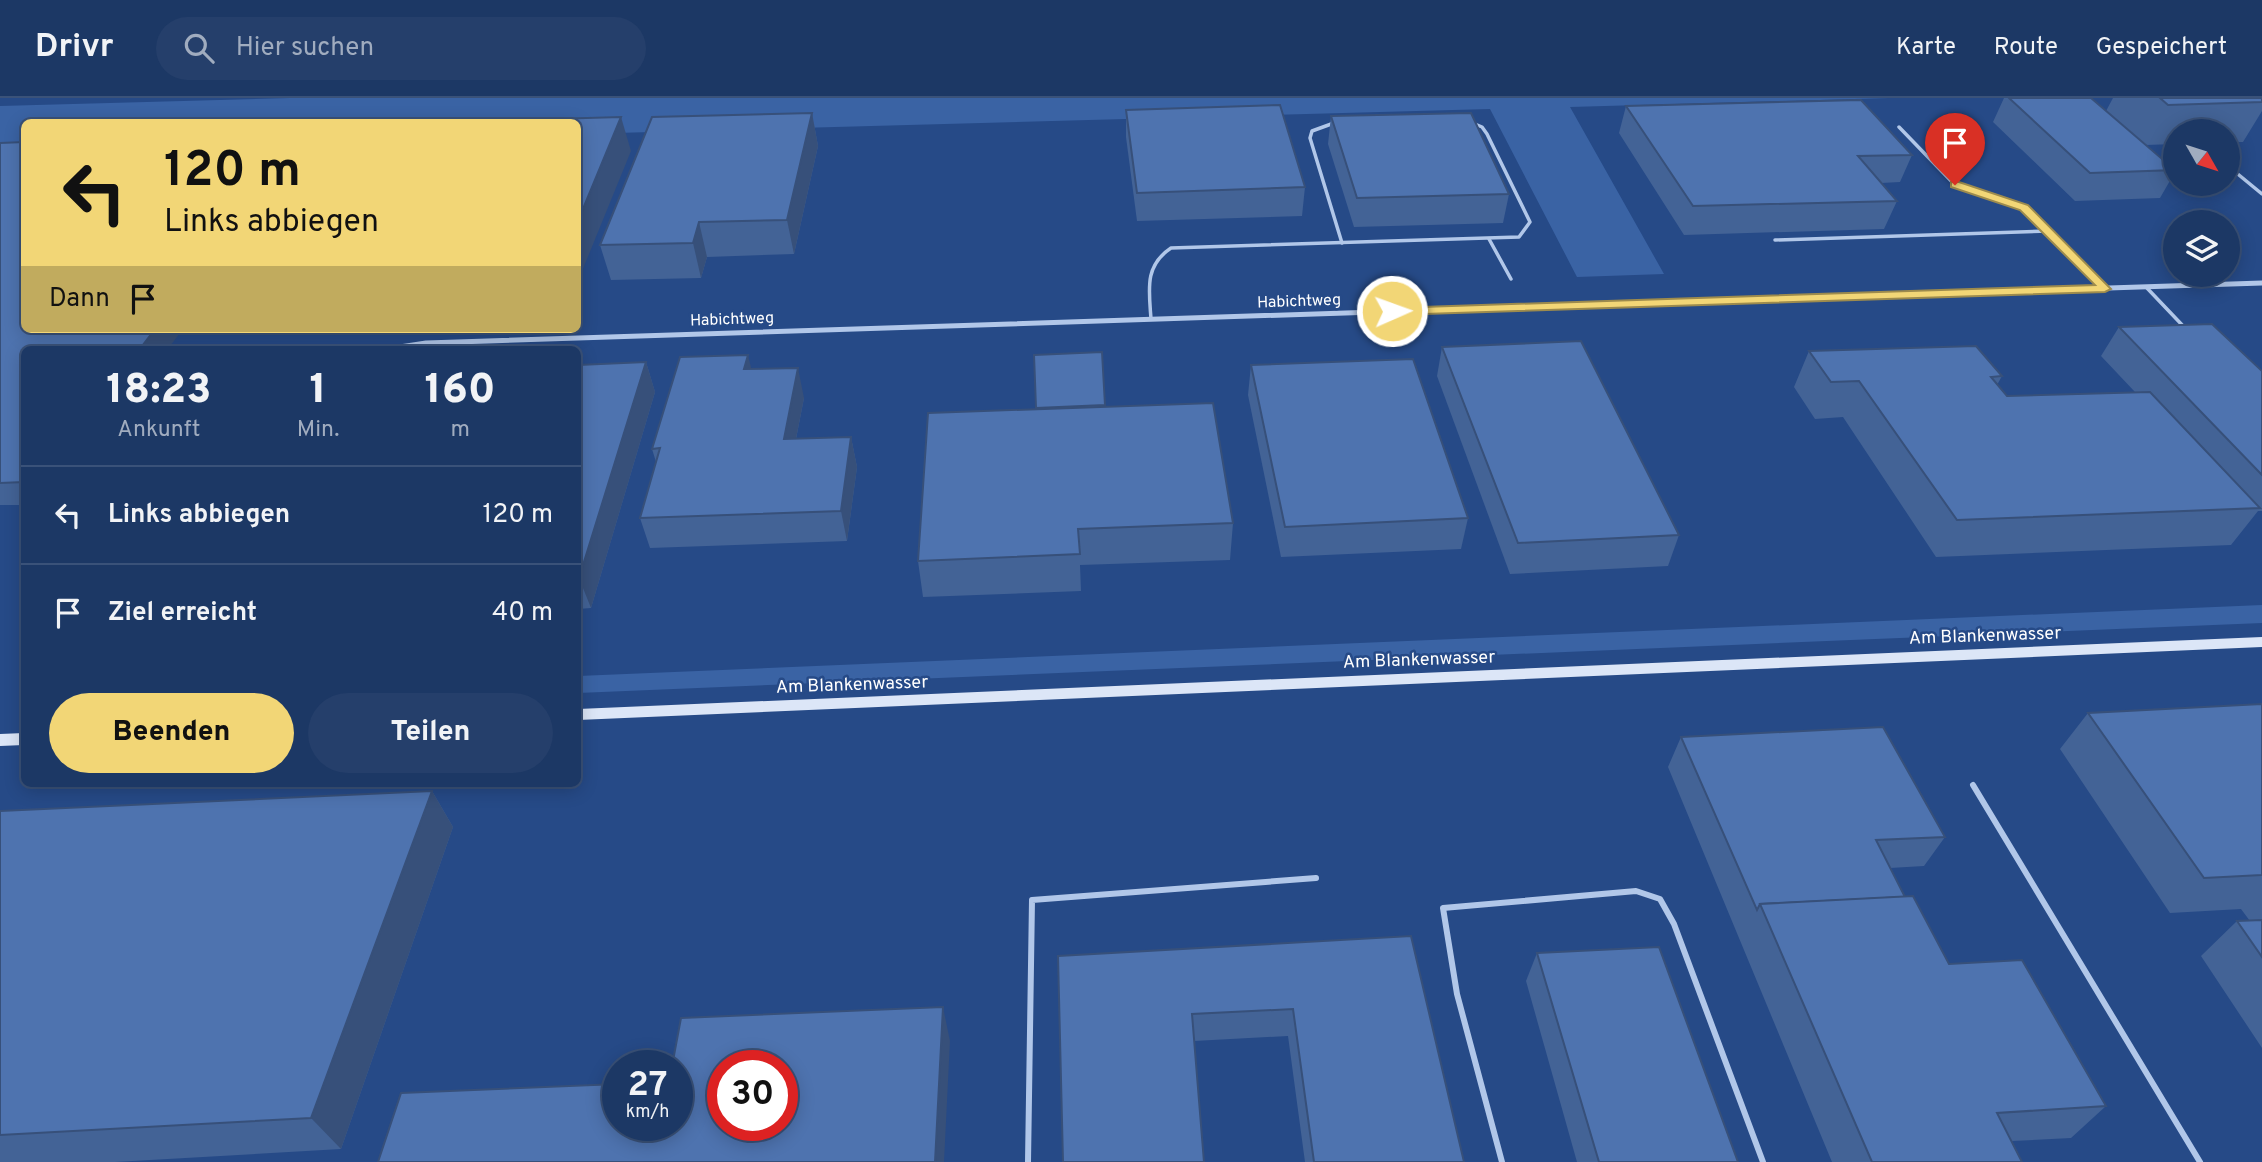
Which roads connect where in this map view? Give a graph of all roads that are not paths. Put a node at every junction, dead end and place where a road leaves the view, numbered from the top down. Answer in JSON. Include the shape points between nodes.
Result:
{"nodes":[{"id":1,"x":1464,"y":121,"type":"edge"},
{"id":2,"x":1343,"y":123,"type":"edge"},
{"id":3,"x":1899,"y":127,"type":"dead end"},
{"id":4,"x":2240,"y":176,"type":"edge"},
{"id":5,"x":2262,"y":194,"type":"edge"},
{"id":6,"x":2048,"y":231,"type":"junction"},
{"id":7,"x":1489,"y":239,"type":"junction"},
{"id":8,"x":1775,"y":240,"type":"edge"},
{"id":9,"x":1342,"y":243,"type":"junction"},
{"id":10,"x":1511,"y":279,"type":"dead end"},
{"id":11,"x":2262,"y":283,"type":"edge"},
{"id":12,"x":2146,"y":287,"type":"junction"},
{"id":13,"x":2105,"y":289,"type":"junction"},
{"id":14,"x":1151,"y":319,"type":"junction"},
{"id":15,"x":2193,"y":336,"type":"edge"},
{"id":16,"x":406,"y":346,"type":"edge"},
{"id":17,"x":2262,"y":642,"type":"edge"},
{"id":18,"x":581,"y":715,"type":"edge"},
{"id":19,"x":21,"y":739,"type":"edge"},
{"id":20,"x":0,"y":740,"type":"edge"},
{"id":21,"x":1973,"y":785,"type":"dead end"},
{"id":22,"x":1316,"y":878,"type":"dead end"},
{"id":23,"x":1028,"y":1162,"type":"edge"},
{"id":24,"x":1502,"y":1162,"type":"edge"},
{"id":25,"x":1763,"y":1162,"type":"edge"},
{"id":26,"x":2200,"y":1162,"type":"edge"}],
"edges":[{"from":1,"to":7,"type":"lane","via":[[1488,134],[1530,222],[1519,237]]},
{"from":2,"to":9,"type":"lane","via":[[1320,127],[1310,138]]},
{"from":3,"to":6,"type":"lane","via":[[1955,185],[2024,207]]},
{"from":4,"to":5,"type":"lane"},
{"from":6,"to":8,"type":"lane"},
{"from":6,"to":13,"type":"lane"},
{"from":7,"to":9,"type":"lane"},
{"from":7,"to":10,"type":"lane"},
{"from":9,"to":14,"type":"lane","via":[[1171,248],[1158,255],[1149,272]]},
{"from":11,"to":12,"type":"street","name":"Habichtweg"},
{"from":12,"to":13,"type":"street","name":"Habichtweg"},
{"from":12,"to":15,"type":"lane"},
{"from":13,"to":14,"type":"street","name":"Habichtweg"},
{"from":14,"to":16,"type":"street","name":"Habichtweg"},
{"from":17,"to":18,"type":"street","name":"Am Blankenwasser"},
{"from":19,"to":20,"type":"street"},
{"from":21,"to":26,"type":"lane"},
{"from":22,"to":23,"type":"lane","via":[[1032,900]]},
{"from":24,"to":25,"type":"lane","via":[[1457,994],[1443,908],[1636,891],[1660,899],[1674,924]]}]}
